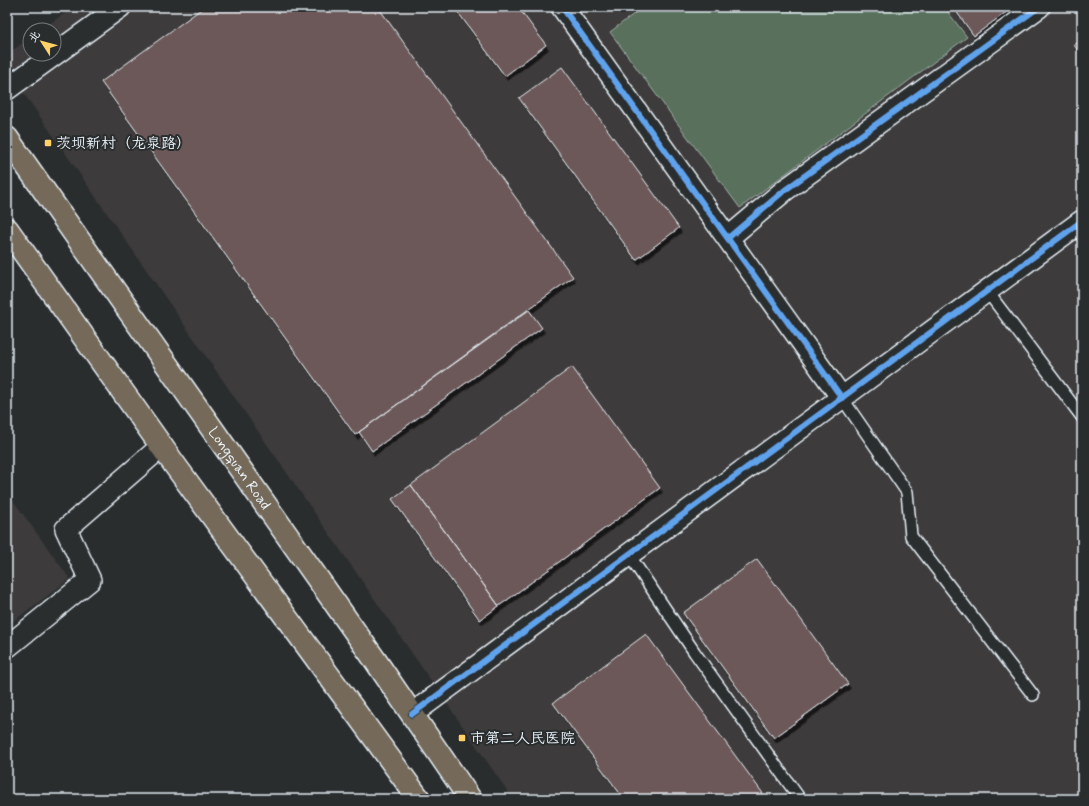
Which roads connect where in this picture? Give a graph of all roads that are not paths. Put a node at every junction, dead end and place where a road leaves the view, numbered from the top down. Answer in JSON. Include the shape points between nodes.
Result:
{"nodes":[{"id":1,"x":120,"y":7,"type":"edge"},
{"id":2,"x":562,"y":7,"type":"edge"},
{"id":3,"x":1039,"y":7,"type":"edge"},
{"id":4,"x":7,"y":89,"type":"edge"},
{"id":5,"x":7,"y":139,"type":"edge"},
{"id":6,"x":1082,"y":221,"type":"edge"},
{"id":7,"x":7,"y":229,"type":"edge"},
{"id":8,"x":728,"y":238,"type":"junction"},
{"id":9,"x":987,"y":291,"type":"junction"},
{"id":10,"x":842,"y":398,"type":"junction"},
{"id":11,"x":1082,"y":417,"type":"edge"},
{"id":12,"x":162,"y":446,"type":"junction"},
{"id":13,"x":629,"y":555,"type":"junction"},
{"id":14,"x":7,"y":647,"type":"edge"},
{"id":15,"x":1033,"y":695,"type":"dead end"},
{"id":16,"x":412,"y":714,"type":"junction"},
{"id":17,"x":419,"y":799,"type":"edge"},
{"id":18,"x":470,"y":799,"type":"edge"},
{"id":19,"x":800,"y":799,"type":"edge"}],
"edges":[{"from":1,"to":4,"type":"street"},
{"from":2,"to":8,"type":"street"},
{"from":3,"to":8,"type":"street","via":[[785,190]]},
{"from":5,"to":16,"type":"main road","name":"Longquan Road"},
{"from":6,"to":9,"type":"street"},
{"from":7,"to":12,"type":"main road"},
{"from":8,"to":10,"type":"street"},
{"from":9,"to":10,"type":"street"},
{"from":9,"to":11,"type":"lane"},
{"from":10,"to":13,"type":"street"},
{"from":10,"to":15,"type":"lane","via":[[907,492],[911,536]]},
{"from":12,"to":14,"type":"street","via":[[66,529],[90,580]]},
{"from":12,"to":17,"type":"main road"},
{"from":13,"to":16,"type":"street"},
{"from":13,"to":19,"type":"lane","via":[[695,653]]},
{"from":16,"to":18,"type":"main road","name":"Longquan Road"}]}
